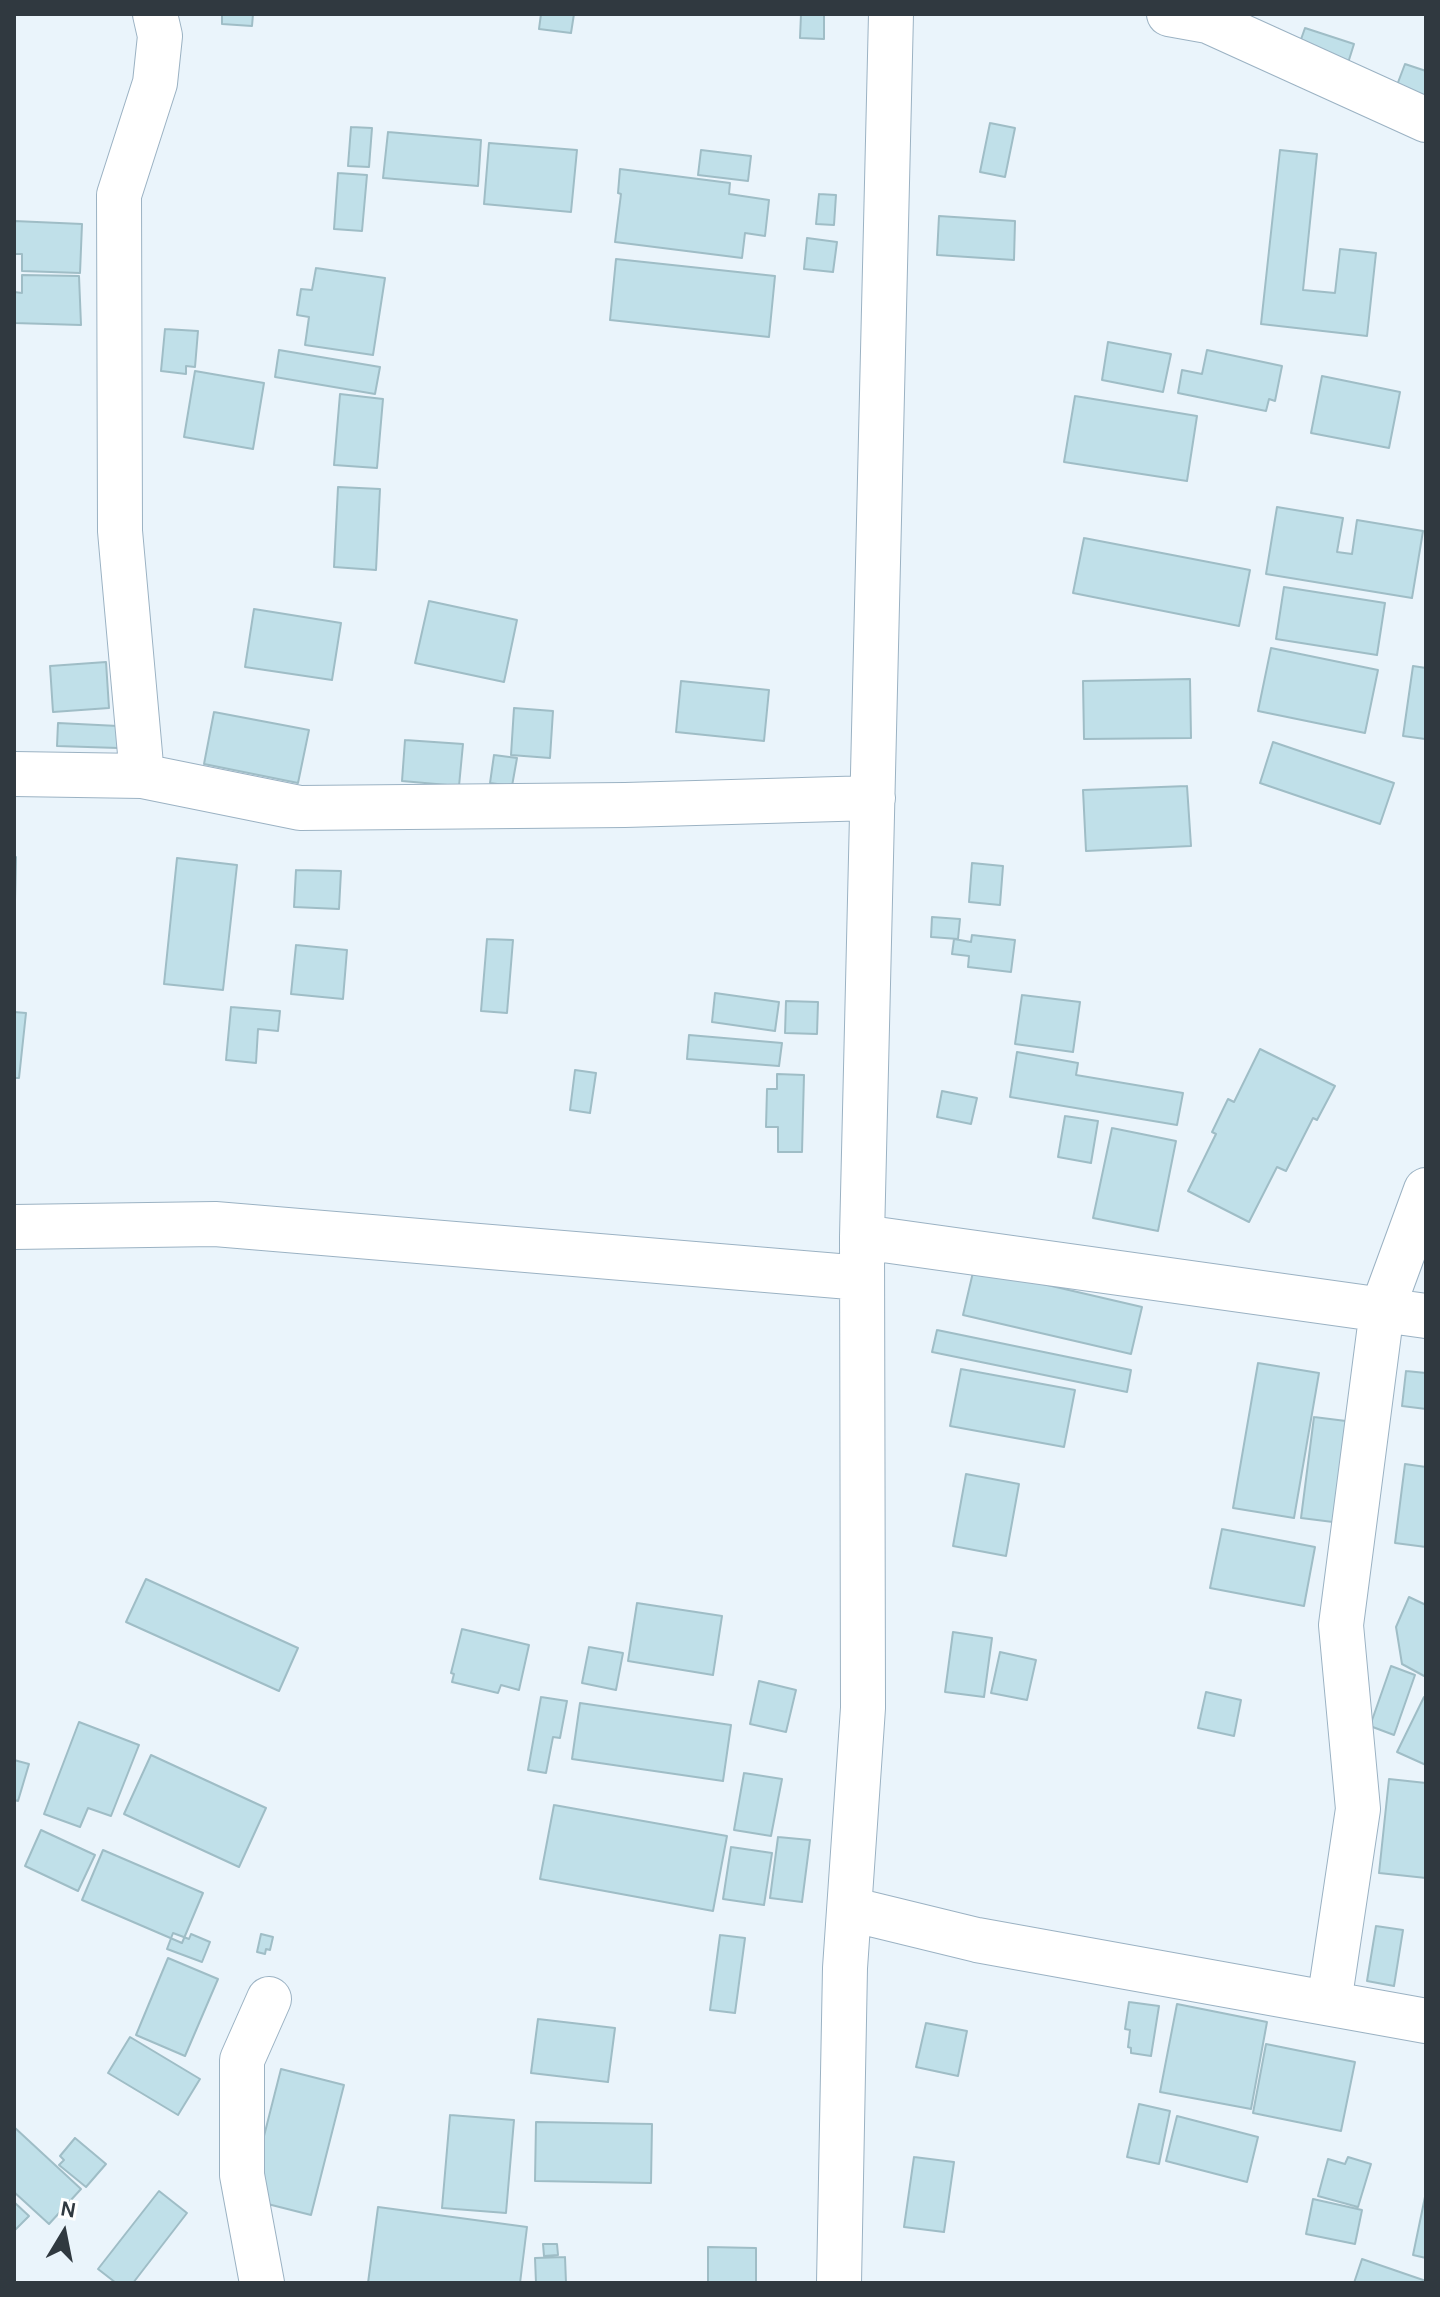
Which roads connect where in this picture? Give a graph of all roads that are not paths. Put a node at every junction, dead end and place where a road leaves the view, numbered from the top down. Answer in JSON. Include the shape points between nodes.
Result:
{"nodes":[{"id":1,"x":155,"y":14,"type":"edge"},
{"id":2,"x":891,"y":14,"type":"edge"},
{"id":3,"x":1169,"y":14,"type":"edge"},
{"id":4,"x":1426,"y":120,"type":"edge"},
{"id":5,"x":14,"y":774,"type":"edge"},
{"id":6,"x":142,"y":776,"type":"junction"},
{"id":7,"x":873,"y":798,"type":"junction"},
{"id":8,"x":1426,"y":1190,"type":"edge"},
{"id":9,"x":14,"y":1227,"type":"edge"},
{"id":10,"x":862,"y":1258,"type":"junction"},
{"id":11,"x":1382,"y":1310,"type":"junction"},
{"id":12,"x":1426,"y":1316,"type":"edge"},
{"id":13,"x":850,"y":1909,"type":"junction"},
{"id":14,"x":269,"y":1999,"type":"dead end"},
{"id":15,"x":1329,"y":2003,"type":"junction"},
{"id":16,"x":1426,"y":2021,"type":"edge"},
{"id":17,"x":262,"y":2283,"type":"edge"},
{"id":18,"x":839,"y":2283,"type":"edge"}],
"edges":[{"from":1,"to":6,"type":"street","via":[[160,36],[155,83],[119,195],[120,531]]},
{"from":2,"to":7,"type":"street"},
{"from":3,"to":4,"type":"street","via":[[1208,21]]},
{"from":5,"to":6,"type":"street"},
{"from":6,"to":7,"type":"street","via":[[300,808]]},
{"from":7,"to":10,"type":"street"},
{"from":8,"to":11,"type":"street"},
{"from":9,"to":10,"type":"street","via":[[215,1224]]},
{"from":10,"to":11,"type":"street"},
{"from":10,"to":13,"type":"street","via":[[863,1708]]},
{"from":11,"to":12,"type":"street"},
{"from":11,"to":15,"type":"street","via":[[1341,1625],[1358,1809]]},
{"from":13,"to":15,"type":"street","via":[[977,1940]]},
{"from":13,"to":18,"type":"street"},
{"from":14,"to":17,"type":"street","via":[[242,2060],[242,2175]]},
{"from":15,"to":16,"type":"street"}]}
